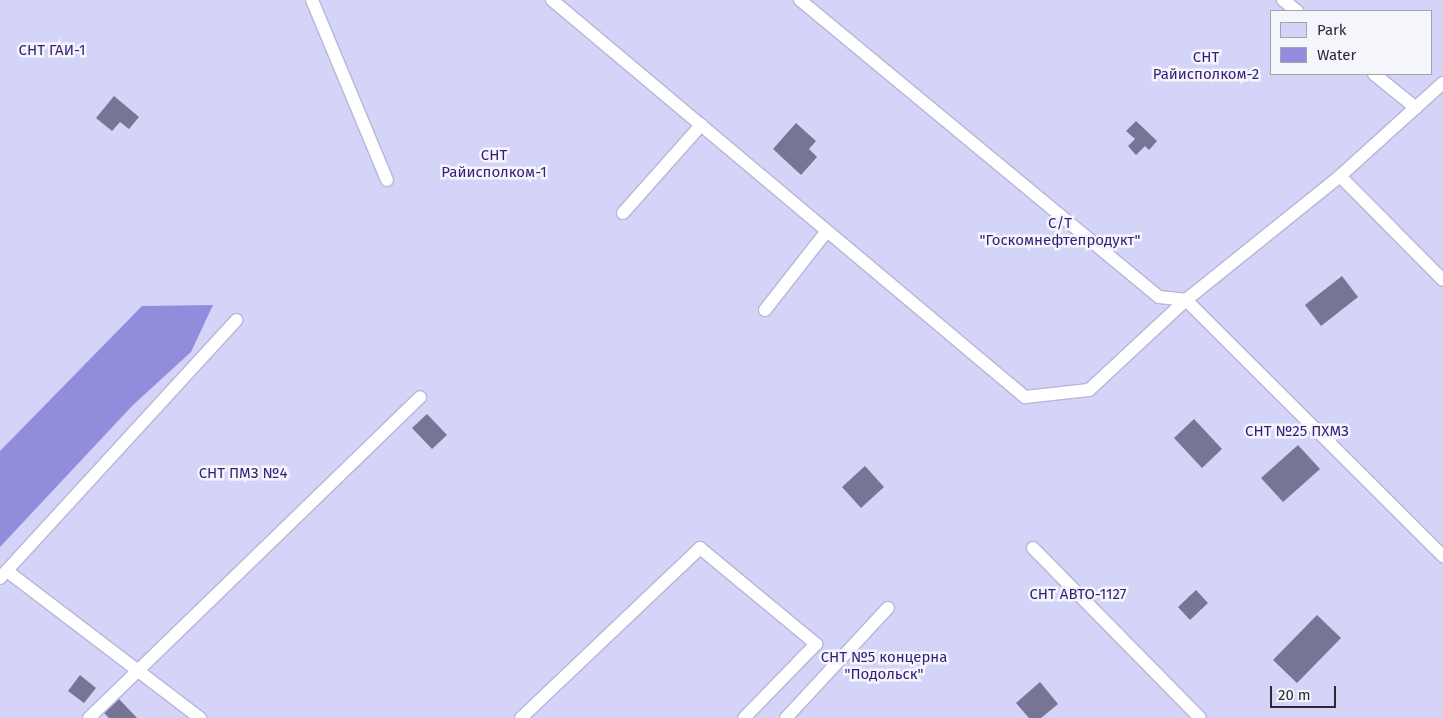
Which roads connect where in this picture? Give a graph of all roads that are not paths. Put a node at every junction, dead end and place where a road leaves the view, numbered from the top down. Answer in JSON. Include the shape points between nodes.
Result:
{"nodes":[{"id":1,"x":312,"y":0,"type":"edge"},
{"id":2,"x":552,"y":0,"type":"edge"},
{"id":3,"x":800,"y":0,"type":"edge"},
{"id":4,"x":1283,"y":0,"type":"edge"},
{"id":5,"x":1296,"y":10,"type":"edge"},
{"id":6,"x":1375,"y":75,"type":"edge"},
{"id":7,"x":1443,"y":83,"type":"edge"},
{"id":8,"x":1416,"y":108,"type":"junction"},
{"id":9,"x":701,"y":125,"type":"junction"},
{"id":10,"x":1340,"y":176,"type":"junction"},
{"id":11,"x":387,"y":180,"type":"dead end"},
{"id":12,"x":623,"y":213,"type":"dead end"},
{"id":13,"x":827,"y":230,"type":"junction"},
{"id":14,"x":1443,"y":280,"type":"edge"},
{"id":15,"x":1186,"y":300,"type":"junction"},
{"id":16,"x":765,"y":310,"type":"dead end"},
{"id":17,"x":236,"y":320,"type":"dead end"},
{"id":18,"x":420,"y":397,"type":"dead end"},
{"id":19,"x":1033,"y":548,"type":"dead end"},
{"id":20,"x":1443,"y":556,"type":"edge"},
{"id":21,"x":4,"y":575,"type":"edge"},
{"id":22,"x":888,"y":608,"type":"dead end"},
{"id":23,"x":137,"y":670,"type":"junction"},
{"id":24,"x":89,"y":718,"type":"edge"},
{"id":25,"x":200,"y":718,"type":"edge"},
{"id":26,"x":521,"y":718,"type":"edge"},
{"id":27,"x":744,"y":718,"type":"edge"},
{"id":28,"x":786,"y":718,"type":"edge"},
{"id":29,"x":1200,"y":718,"type":"edge"}],
"edges":[{"from":1,"to":11,"type":"lane"},
{"from":2,"to":9,"type":"lane"},
{"from":3,"to":15,"type":"lane","via":[[1160,297]]},
{"from":4,"to":5,"type":"lane"},
{"from":6,"to":8,"type":"lane"},
{"from":7,"to":8,"type":"lane"},
{"from":8,"to":10,"type":"lane"},
{"from":9,"to":12,"type":"lane"},
{"from":9,"to":13,"type":"lane"},
{"from":10,"to":14,"type":"lane"},
{"from":10,"to":15,"type":"lane"},
{"from":13,"to":15,"type":"lane","via":[[1025,397],[1089,390]]},
{"from":13,"to":16,"type":"lane"},
{"from":15,"to":20,"type":"lane"},
{"from":17,"to":21,"type":"lane"},
{"from":18,"to":23,"type":"lane"},
{"from":19,"to":29,"type":"lane"},
{"from":21,"to":23,"type":"lane"},
{"from":22,"to":28,"type":"lane"},
{"from":23,"to":24,"type":"lane"},
{"from":23,"to":25,"type":"lane"},
{"from":26,"to":27,"type":"lane","via":[[700,548],[816,644]]}]}
